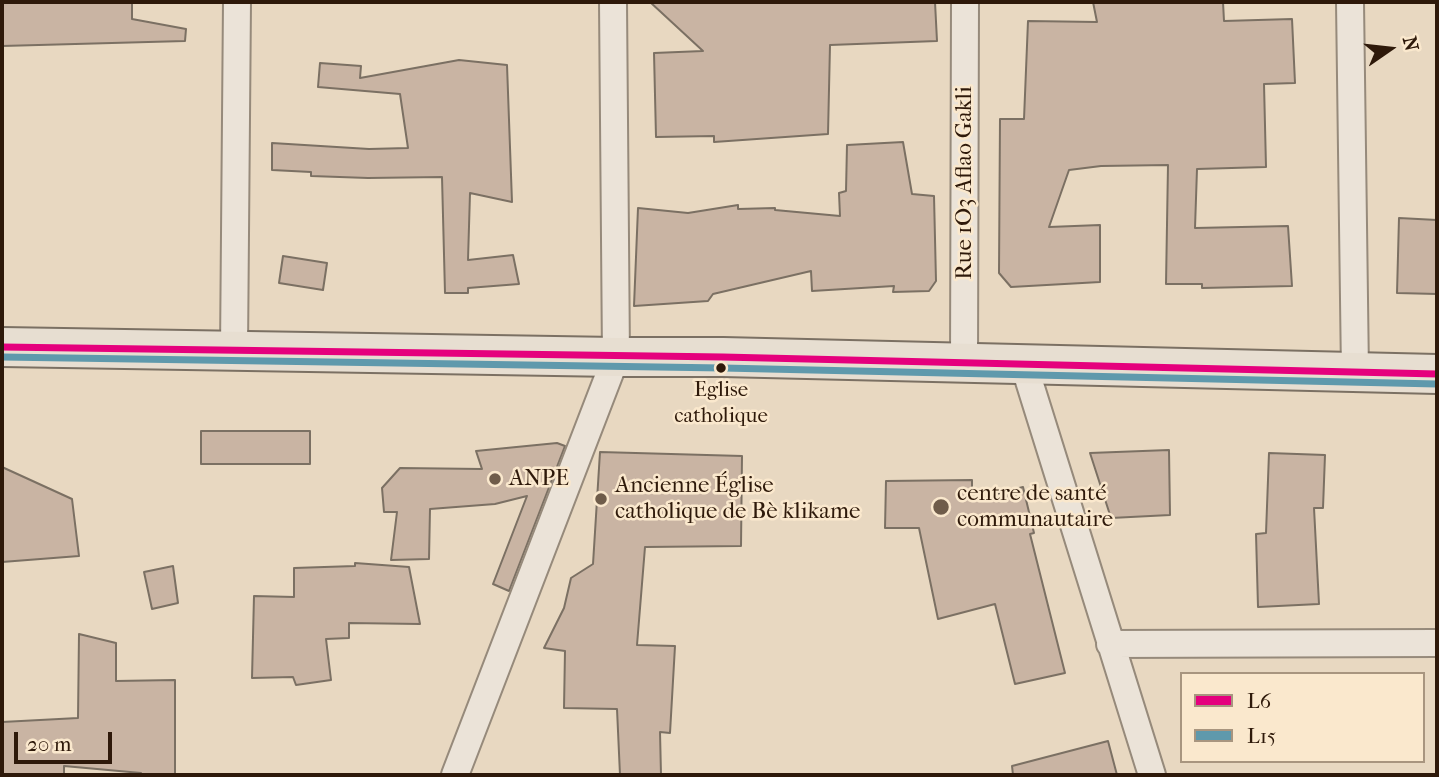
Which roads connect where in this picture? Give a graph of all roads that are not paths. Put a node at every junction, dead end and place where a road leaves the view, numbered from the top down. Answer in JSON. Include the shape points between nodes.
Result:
{"nodes":[{"id":1,"x":237,"y":2,"type":"edge"},
{"id":2,"x":613,"y":2,"type":"edge"},
{"id":3,"x":965,"y":2,"type":"edge"},
{"id":4,"x":1350,"y":2,"type":"edge"},
{"id":5,"x":2,"y":347,"type":"edge"},
{"id":6,"x":234,"y":349,"type":"junction"},
{"id":7,"x":615,"y":357,"type":"junction"},
{"id":8,"x":964,"y":364,"type":"junction"},
{"id":9,"x":1024,"y":365,"type":"junction"},
{"id":10,"x":1355,"y":373,"type":"junction"},
{"id":11,"x":1437,"y":374,"type":"edge"},
{"id":12,"x":1437,"y":643,"type":"edge"},
{"id":13,"x":1110,"y":644,"type":"junction"},
{"id":14,"x":455,"y":775,"type":"edge"},
{"id":15,"x":1152,"y":775,"type":"edge"}],
"edges":[{"from":1,"to":6,"type":"street"},
{"from":2,"to":7,"type":"street"},
{"from":3,"to":8,"type":"street","name":"Rue 1O3 Aflao Gakli"},
{"from":4,"to":10,"type":"street"},
{"from":5,"to":6,"type":"main road"},
{"from":6,"to":7,"type":"main road"},
{"from":7,"to":8,"type":"main road"},
{"from":7,"to":14,"type":"street"},
{"from":8,"to":9,"type":"main road"},
{"from":9,"to":10,"type":"main road"},
{"from":9,"to":13,"type":"street"},
{"from":10,"to":11,"type":"main road"},
{"from":12,"to":13,"type":"street"},
{"from":13,"to":15,"type":"street"}]}
